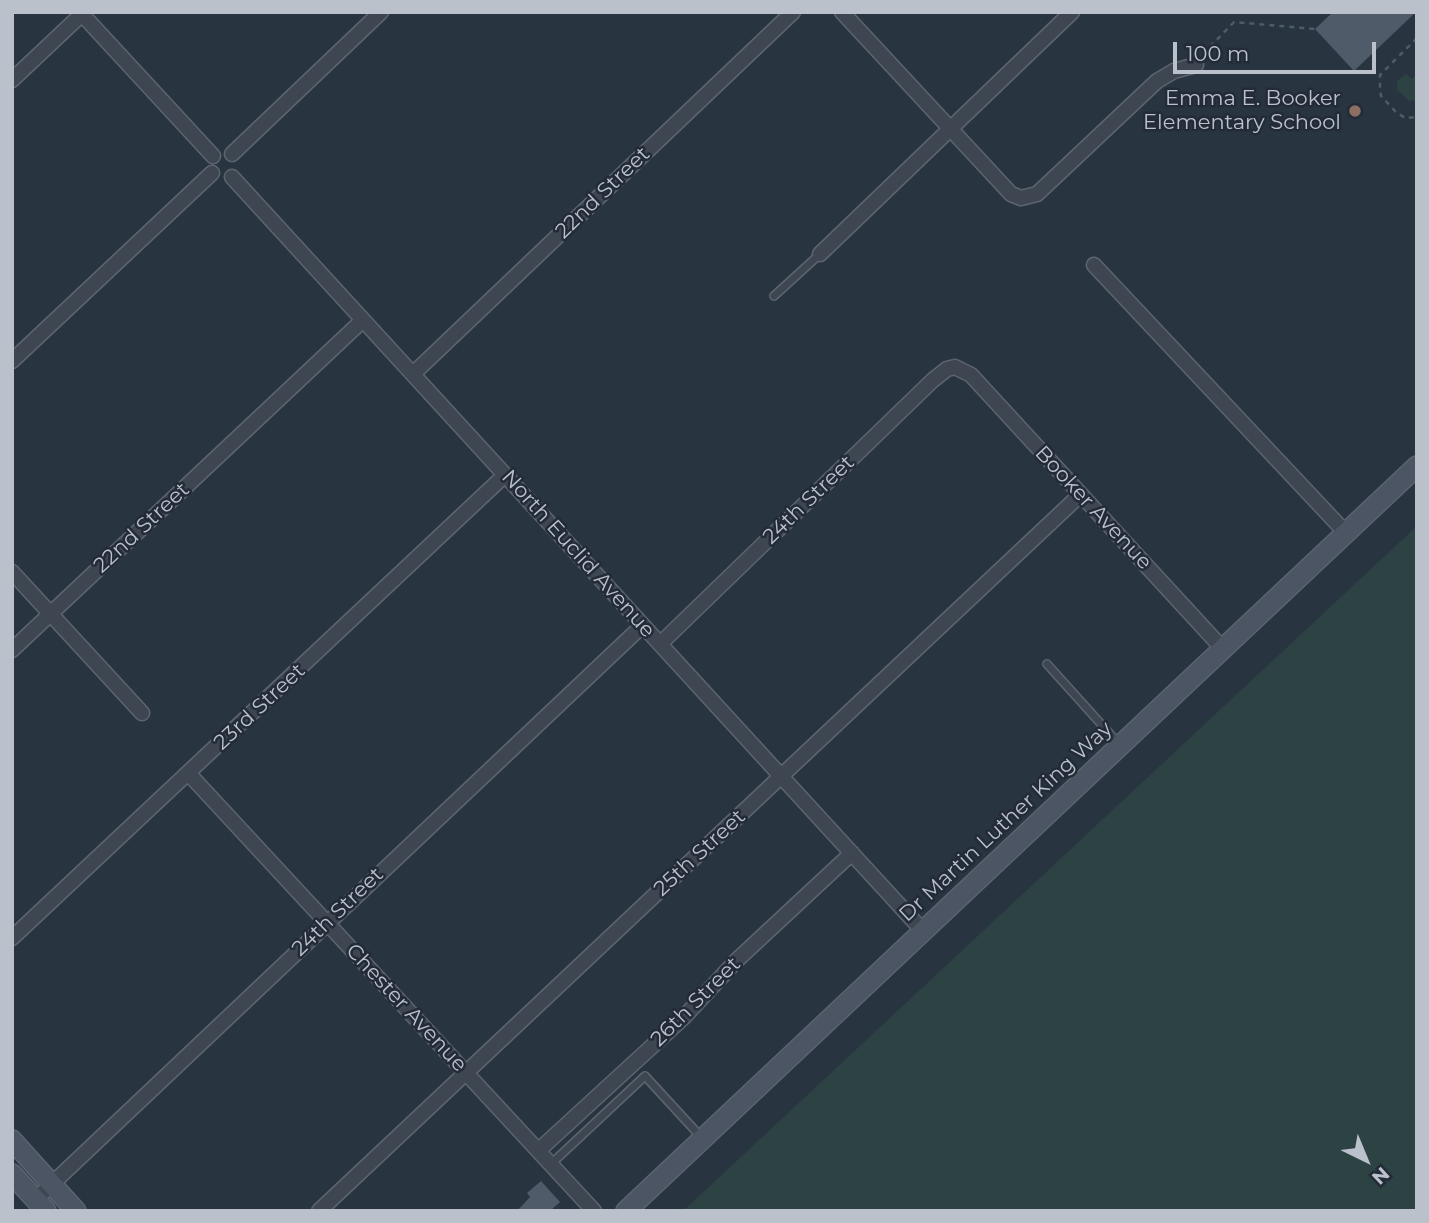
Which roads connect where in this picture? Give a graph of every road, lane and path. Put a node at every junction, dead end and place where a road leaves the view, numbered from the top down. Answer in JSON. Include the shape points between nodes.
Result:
{"nodes":[{"id":1,"x":381,"y":12,"type":"edge"},
{"id":2,"x":793,"y":12,"type":"edge"},
{"id":3,"x":842,"y":12,"type":"edge"},
{"id":4,"x":1072,"y":12,"type":"edge"},
{"id":5,"x":81,"y":13,"type":"edge"},
{"id":6,"x":1315,"y":29,"type":"dead end"},
{"id":7,"x":1417,"y":38,"type":"edge"},
{"id":8,"x":1196,"y":65,"type":"joint"},
{"id":9,"x":12,"y":80,"type":"edge"},
{"id":10,"x":1417,"y":117,"type":"edge"},
{"id":11,"x":950,"y":128,"type":"junction"},
{"id":12,"x":233,"y":154,"type":"junction"},
{"id":13,"x":213,"y":156,"type":"junction"},
{"id":14,"x":212,"y":173,"type":"junction"},
{"id":15,"x":232,"y":177,"type":"junction"},
{"id":16,"x":820,"y":254,"type":"joint"},
{"id":17,"x":1094,"y":265,"type":"dead end"},
{"id":18,"x":774,"y":296,"type":"dead end"},
{"id":19,"x":363,"y":320,"type":"junction"},
{"id":20,"x":12,"y":361,"type":"edge"},
{"id":21,"x":962,"y":368,"type":"joint"},
{"id":22,"x":414,"y":373,"type":"junction"},
{"id":23,"x":1417,"y":466,"type":"edge"},
{"id":24,"x":505,"y":475,"type":"junction"},
{"id":25,"x":1080,"y":495,"type":"junction"},
{"id":26,"x":1346,"y":533,"type":"junction"},
{"id":27,"x":12,"y":572,"type":"edge"},
{"id":28,"x":50,"y":614,"type":"junction"},
{"id":29,"x":642,"y":625,"type":"junction"},
{"id":30,"x":660,"y":643,"type":"junction"},
{"id":31,"x":1223,"y":649,"type":"junction"},
{"id":32,"x":12,"y":650,"type":"edge"},
{"id":33,"x":1047,"y":664,"type":"dead end"},
{"id":34,"x":142,"y":713,"type":"dead end"},
{"id":35,"x":1120,"y":746,"type":"junction"},
{"id":36,"x":189,"y":774,"type":"junction"},
{"id":37,"x":781,"y":777,"type":"junction"},
{"id":38,"x":852,"y":853,"type":"junction"},
{"id":39,"x":327,"y":923,"type":"junction"},
{"id":40,"x":923,"y":931,"type":"junction"},
{"id":41,"x":12,"y":938,"type":"edge"},
{"id":42,"x":467,"y":1072,"type":"junction"},
{"id":43,"x":703,"y":1139,"type":"junction"},
{"id":44,"x":12,"y":1140,"type":"edge"},
{"id":45,"x":539,"y":1150,"type":"junction"},
{"id":46,"x":551,"y":1164,"type":"junction"},
{"id":47,"x":12,"y":1174,"type":"edge"},
{"id":48,"x":52,"y":1185,"type":"junction"},
{"id":49,"x":41,"y":1205,"type":"edge"},
{"id":50,"x":76,"y":1211,"type":"edge"},
{"id":51,"x":319,"y":1211,"type":"edge"},
{"id":52,"x":594,"y":1211,"type":"edge"},
{"id":53,"x":626,"y":1211,"type":"edge"}],
"edges":[{"from":1,"to":12,"type":"street"},
{"from":2,"to":22,"type":"street","name":"22nd Street"},
{"from":3,"to":11,"type":"street"},
{"from":4,"to":11,"type":"street"},
{"from":5,"to":9,"type":"street"},
{"from":5,"to":13,"type":"street"},
{"from":6,"to":8,"type":"path","via":[[1234,22]]},
{"from":7,"to":10,"type":"path","via":[[1380,75],[1380,87],[1381,96],[1396,111],[1405,118]]},
{"from":8,"to":11,"type":"street","via":[[1157,80],[1037,194],[1021,198],[1012,194]]},
{"from":11,"to":16,"type":"street"},
{"from":12,"to":13,"type":"street"},
{"from":12,"to":15,"type":"street"},
{"from":13,"to":14,"type":"street"},
{"from":14,"to":15,"type":"street"},
{"from":14,"to":20,"type":"street"},
{"from":15,"to":19,"type":"street","name":"North Euclid Avenue"},
{"from":16,"to":18,"type":"lane"},
{"from":17,"to":26,"type":"street"},
{"from":19,"to":22,"type":"street","name":"North Euclid Avenue"},
{"from":19,"to":28,"type":"street","name":"22nd Street"},
{"from":21,"to":25,"type":"street","name":"Booker Avenue"},
{"from":21,"to":30,"type":"street","name":"24th Street","via":[[947,369],[933,380]]},
{"from":22,"to":24,"type":"street","name":"North Euclid Avenue"},
{"from":23,"to":26,"type":"street","name":"Dr Martin Luther King Way"},
{"from":24,"to":29,"type":"street","name":"North Euclid Avenue"},
{"from":24,"to":36,"type":"street","name":"23rd Street"},
{"from":25,"to":31,"type":"street","name":"Booker Avenue"},
{"from":25,"to":37,"type":"street","name":"25th Street"},
{"from":26,"to":31,"type":"street","name":"Dr Martin Luther King Way"},
{"from":27,"to":28,"type":"street"},
{"from":28,"to":32,"type":"street","name":"22nd Street"},
{"from":28,"to":34,"type":"street"},
{"from":29,"to":30,"type":"street","name":"North Euclid Avenue"},
{"from":29,"to":39,"type":"street","name":"24th Street"},
{"from":30,"to":37,"type":"street","name":"North Euclid Avenue"},
{"from":31,"to":35,"type":"street","name":"Dr Martin Luther King Way"},
{"from":33,"to":35,"type":"lane"},
{"from":35,"to":40,"type":"street","name":"Dr Martin Luther King Way"},
{"from":36,"to":39,"type":"street","name":"Chester Avenue"},
{"from":36,"to":41,"type":"street","name":"23rd Street"},
{"from":37,"to":38,"type":"street","name":"North Euclid Avenue"},
{"from":37,"to":42,"type":"street","name":"25th Street"},
{"from":38,"to":40,"type":"street","name":"North Euclid Avenue"},
{"from":38,"to":45,"type":"street","name":"26th Street"},
{"from":39,"to":42,"type":"street","name":"Chester Avenue"},
{"from":39,"to":48,"type":"street","name":"24th Street"},
{"from":40,"to":43,"type":"street","name":"Dr Martin Luther King Way"},
{"from":42,"to":45,"type":"street","name":"Chester Avenue"},
{"from":42,"to":51,"type":"street","name":"25th Street"},
{"from":43,"to":46,"type":"lane","via":[[645,1076]]},
{"from":43,"to":53,"type":"street","name":"Dr Martin Luther King Way"},
{"from":44,"to":48,"type":"street"},
{"from":45,"to":46,"type":"street","name":"Chester Avenue"},
{"from":46,"to":52,"type":"street","name":"Chester Avenue"},
{"from":47,"to":49,"type":"street"},
{"from":48,"to":49,"type":"street","name":"24th Street"},
{"from":48,"to":50,"type":"street"}]}
